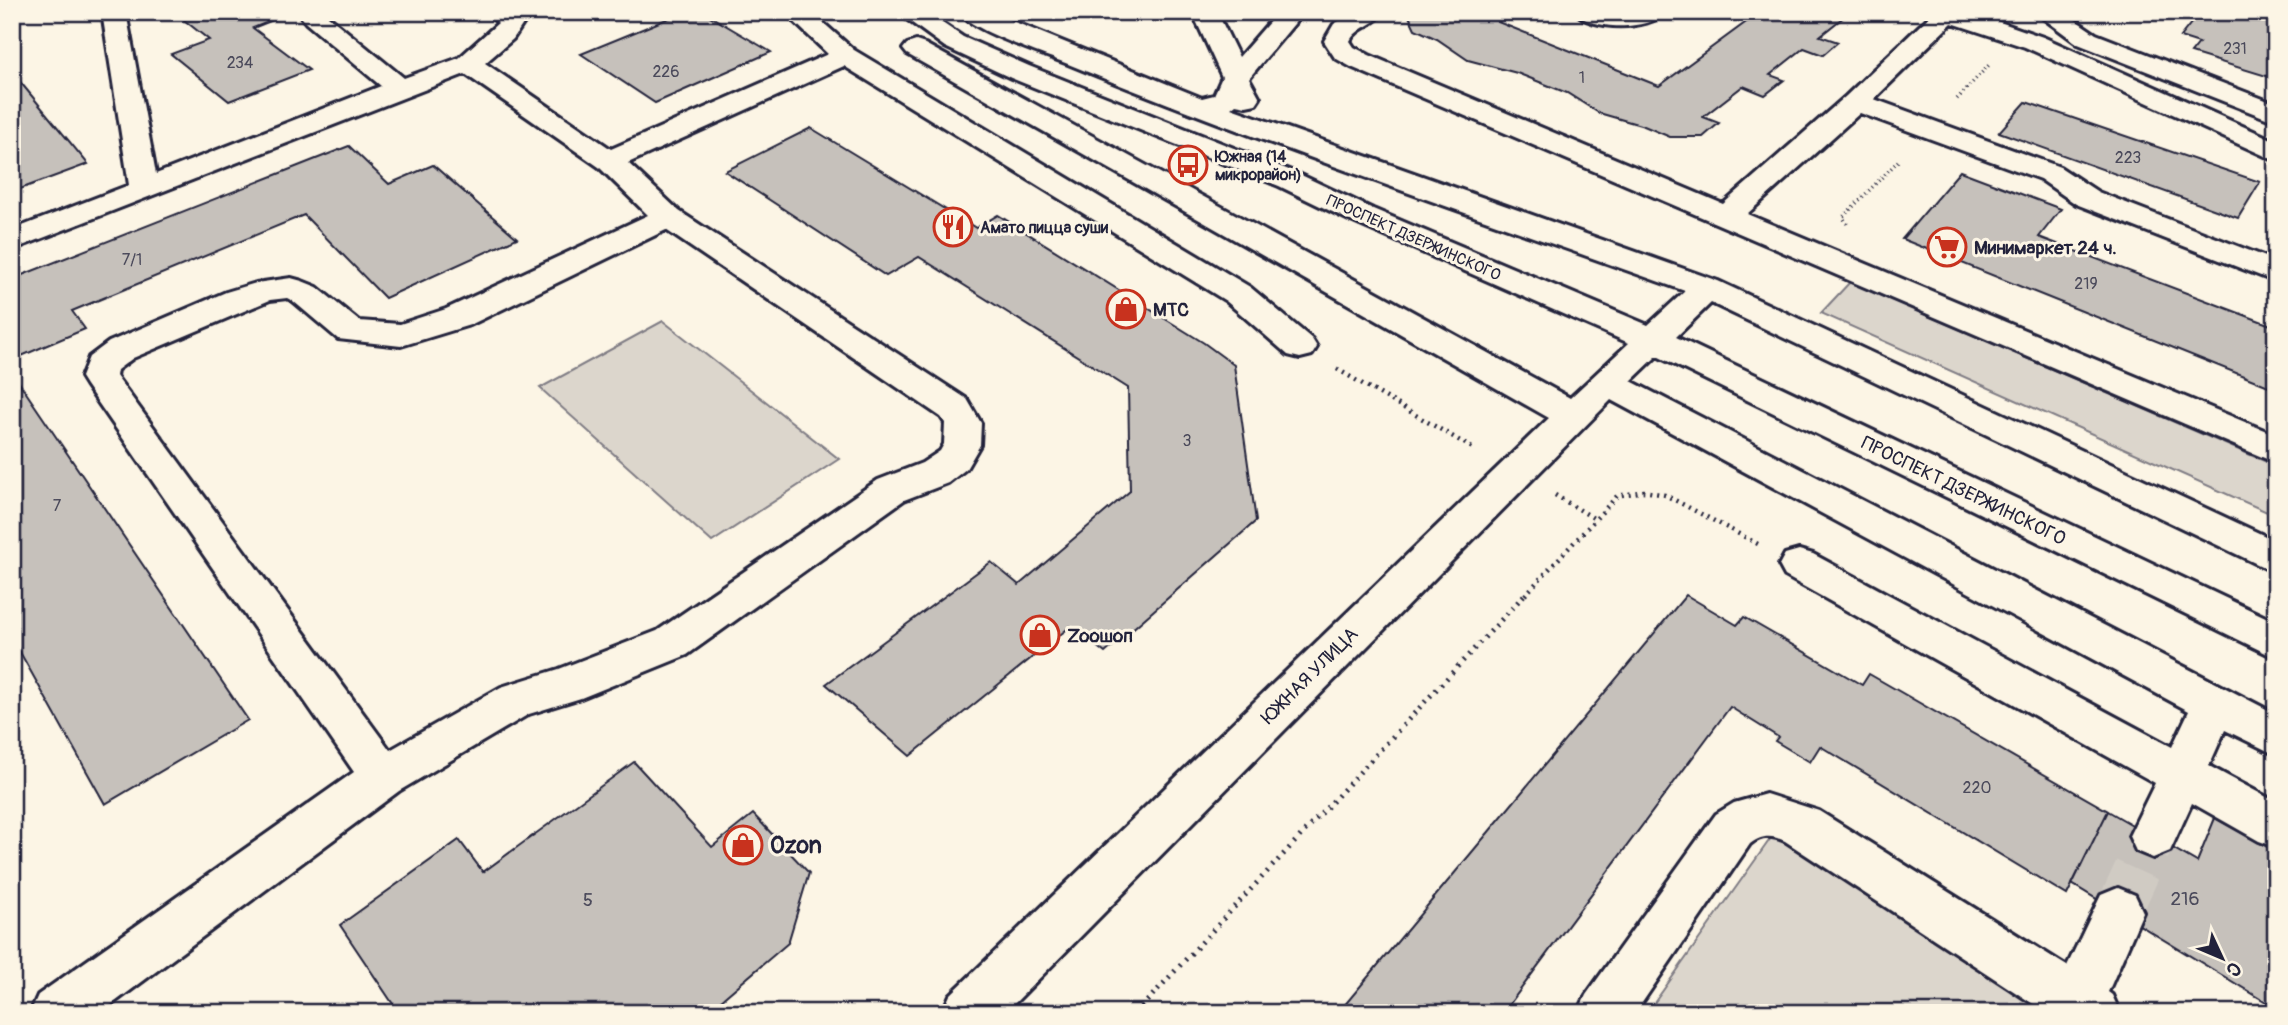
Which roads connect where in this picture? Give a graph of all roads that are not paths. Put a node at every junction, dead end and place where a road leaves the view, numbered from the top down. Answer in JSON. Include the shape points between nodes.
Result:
{"nodes":[{"id":1,"x":114,"y":12,"type":"edge"},
{"id":2,"x":316,"y":12,"type":"edge"},
{"id":3,"x":796,"y":12,"type":"edge"},
{"id":4,"x":909,"y":12,"type":"edge"},
{"id":5,"x":971,"y":12,"type":"edge"},
{"id":6,"x":1204,"y":12,"type":"edge"},
{"id":7,"x":1292,"y":12,"type":"edge"},
{"id":8,"x":1372,"y":12,"type":"edge"},
{"id":9,"x":1587,"y":12,"type":"edge"},
{"id":10,"x":1652,"y":12,"type":"edge"},
{"id":11,"x":1949,"y":12,"type":"edge"},
{"id":12,"x":2051,"y":14,"type":"edge"},
{"id":13,"x":515,"y":15,"type":"edge"},
{"id":14,"x":916,"y":49,"type":"dead end"},
{"id":15,"x":845,"y":56,"type":"junction"},
{"id":16,"x":468,"y":64,"type":"junction"},
{"id":17,"x":1235,"y":78,"type":"junction"},
{"id":18,"x":400,"y":88,"type":"junction"},
{"id":19,"x":1856,"y":102,"type":"junction"},
{"id":20,"x":1202,"y":106,"type":"junction"},
{"id":21,"x":2276,"y":114,"type":"edge"},
{"id":22,"x":1262,"y":128,"type":"junction"},
{"id":23,"x":2276,"y":152,"type":"edge"},
{"id":24,"x":608,"y":161,"type":"junction"},
{"id":25,"x":145,"y":188,"type":"junction"},
{"id":26,"x":1727,"y":216,"type":"junction"},
{"id":27,"x":668,"y":217,"type":"junction"},
{"id":28,"x":12,"y":241,"type":"edge"},
{"id":29,"x":2276,"y":272,"type":"edge"},
{"id":30,"x":1707,"y":288,"type":"junction"},
{"id":31,"x":1653,"y":340,"type":"junction"},
{"id":32,"x":1300,"y":347,"type":"road end"},
{"id":33,"x":1607,"y":383,"type":"junction"},
{"id":34,"x":1574,"y":416,"type":"junction"},
{"id":35,"x":2276,"y":450,"type":"edge"},
{"id":36,"x":2276,"y":558,"type":"edge"},
{"id":37,"x":1799,"y":565,"type":"road end"},
{"id":38,"x":2276,"y":641,"type":"edge"},
{"id":39,"x":2215,"y":704,"type":"junction"},
{"id":40,"x":2276,"y":736,"type":"edge"},
{"id":41,"x":2181,"y":774,"type":"junction"},
{"id":42,"x":383,"y":777,"type":"junction"},
{"id":43,"x":2276,"y":826,"type":"edge"},
{"id":44,"x":2153,"y":836,"type":"tunnel mouth"},
{"id":45,"x":2118,"y":912,"type":"tunnel mouth"},
{"id":46,"x":2085,"y":1007,"type":"edge"},
{"id":47,"x":56,"y":1013,"type":"edge"},
{"id":48,"x":968,"y":1013,"type":"edge"},
{"id":49,"x":1604,"y":1013,"type":"edge"}],
"edges":[{"from":1,"to":25,"type":"street"},
{"from":2,"to":18,"type":"street","via":[[315,18]]},
{"from":3,"to":15,"type":"street"},
{"from":4,"to":31,"type":"street","name":"ПРОСПЕКТ ДЗЕРЖИНСКОГО","via":[[954,42],[1020,72],[1289,180]]},
{"from":5,"to":20,"type":"street"},
{"from":6,"to":17,"type":"street"},
{"from":7,"to":17,"type":"street"},
{"from":8,"to":26,"type":"street","via":[[1343,29],[1337,41],[1345,52]]},
{"from":9,"to":10,"type":"street","via":[[1626,21]]},
{"from":11,"to":19,"type":"street"},
{"from":11,"to":23,"type":"street","via":[[2034,41]]},
{"from":12,"to":21,"type":"street","via":[[2087,39]]},
{"from":13,"to":16,"type":"street","via":[[504,34]]},
{"from":14,"to":34,"type":"street"},
{"from":15,"to":24,"type":"street"},
{"from":15,"to":32,"type":"street","via":[[1238,294]]},
{"from":16,"to":18,"type":"street"},
{"from":16,"to":24,"type":"street"},
{"from":17,"to":20,"type":"street","via":[[1226,100]]},
{"from":17,"to":22,"type":"street"},
{"from":18,"to":25,"type":"street"},
{"from":19,"to":26,"type":"street"},
{"from":19,"to":29,"type":"street","via":[[2050,173],[2087,198]]},
{"from":20,"to":22,"type":"street"},
{"from":22,"to":30,"type":"street"},
{"from":24,"to":27,"type":"street"},
{"from":25,"to":28,"type":"street"},
{"from":26,"to":35,"type":"street"},
{"from":27,"to":42,"type":"street","via":[[954,408],[963,423],[962,445],[953,460],[891,490],[672,643],[516,701]]},
{"from":27,"to":42,"type":"street","via":[[458,317],[401,335],[350,331],[305,294],[291,288],[267,290],[121,350],[101,365],[98,377]]},
{"from":30,"to":31,"type":"street"},
{"from":30,"to":36,"type":"street"},
{"from":31,"to":33,"type":"street","name":"ЮЖНАЯ УЛИЦА"},
{"from":31,"to":38,"type":"street","name":"ПРОСПЕКТ ДЗЕРЖИНСКОГО"},
{"from":33,"to":34,"type":"street","name":"ЮЖНАЯ УЛИЦА"},
{"from":33,"to":39,"type":"street"},
{"from":34,"to":48,"type":"street","name":"ЮЖНАЯ УЛИЦА"},
{"from":37,"to":41,"type":"street"},
{"from":39,"to":40,"type":"street"},
{"from":39,"to":41,"type":"street"},
{"from":41,"to":43,"type":"street"},
{"from":41,"to":44,"type":"street"},
{"from":42,"to":47,"type":"street"},
{"from":45,"to":46,"type":"street"},
{"from":46,"to":49,"type":"street","via":[[1802,826],[1776,816],[1750,816],[1733,828]]}]}
